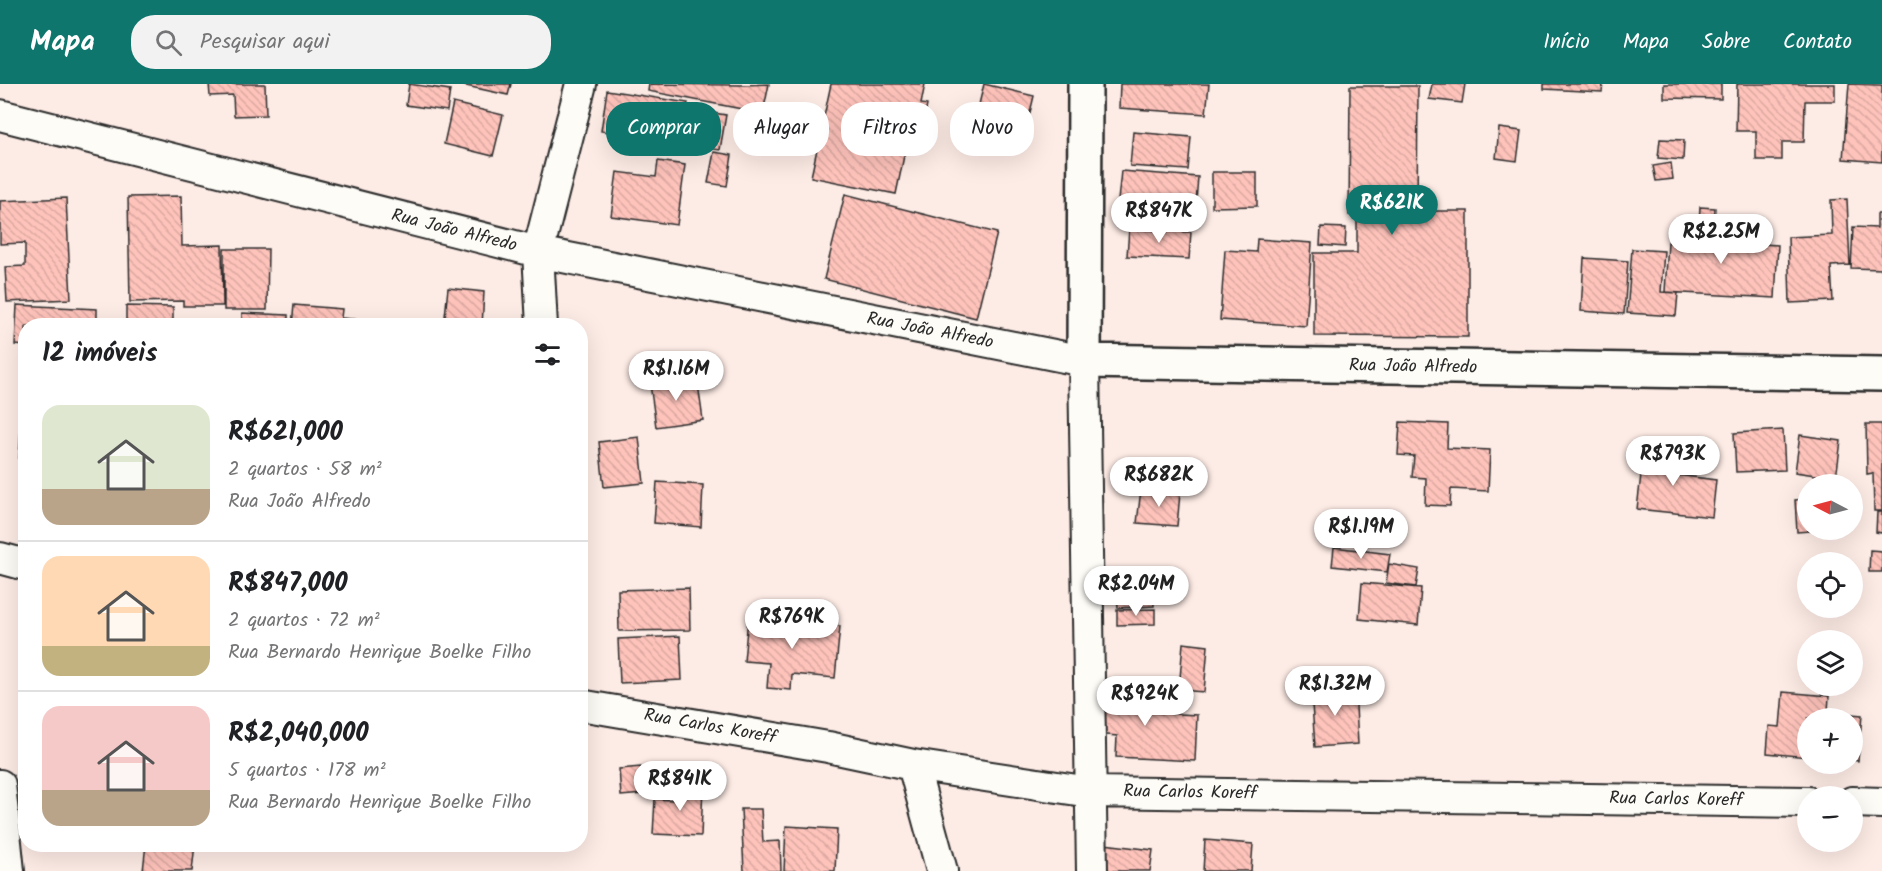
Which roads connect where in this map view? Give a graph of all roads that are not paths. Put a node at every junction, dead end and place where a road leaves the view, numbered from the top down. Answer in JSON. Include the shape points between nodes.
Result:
{"nodes":[{"id":1,"x":581,"y":84,"type":"edge"},
{"id":2,"x":1085,"y":84,"type":"edge"},
{"id":3,"x":0,"y":116,"type":"edge"},
{"id":4,"x":538,"y":252,"type":"junction"},
{"id":5,"x":542,"y":318,"type":"edge"},
{"id":6,"x":1084,"y":361,"type":"junction"},
{"id":7,"x":1882,"y":375,"type":"edge"},
{"id":8,"x":0,"y":558,"type":"edge"},
{"id":9,"x":18,"y":563,"type":"edge"},
{"id":10,"x":588,"y":706,"type":"edge"},
{"id":11,"x":913,"y":765,"type":"junction"},
{"id":12,"x":0,"y":785,"type":"edge"},
{"id":13,"x":1090,"y":792,"type":"junction"},
{"id":14,"x":1797,"y":802,"type":"edge"},
{"id":15,"x":1863,"y":802,"type":"edge"},
{"id":16,"x":1882,"y":803,"type":"edge"},
{"id":17,"x":10,"y":868,"type":"edge"},
{"id":18,"x":942,"y":871,"type":"edge"},
{"id":19,"x":1092,"y":871,"type":"edge"}],
"edges":[{"from":1,"to":4,"type":"street"},
{"from":2,"to":6,"type":"street"},
{"from":3,"to":4,"type":"street","name":"Rua João Alfredo"},
{"from":4,"to":5,"type":"street"},
{"from":4,"to":6,"type":"street","name":"Rua João Alfredo"},
{"from":6,"to":7,"type":"street","name":"Rua João Alfredo"},
{"from":6,"to":13,"type":"street"},
{"from":8,"to":9,"type":"street"},
{"from":10,"to":11,"type":"street","name":"Rua Carlos Koreff"},
{"from":11,"to":13,"type":"street","name":"Rua Carlos Koreff"},
{"from":11,"to":18,"type":"street"},
{"from":12,"to":17,"type":"street"},
{"from":13,"to":14,"type":"street","name":"Rua Carlos Koreff"},
{"from":13,"to":19,"type":"street"},
{"from":15,"to":16,"type":"street"}]}
